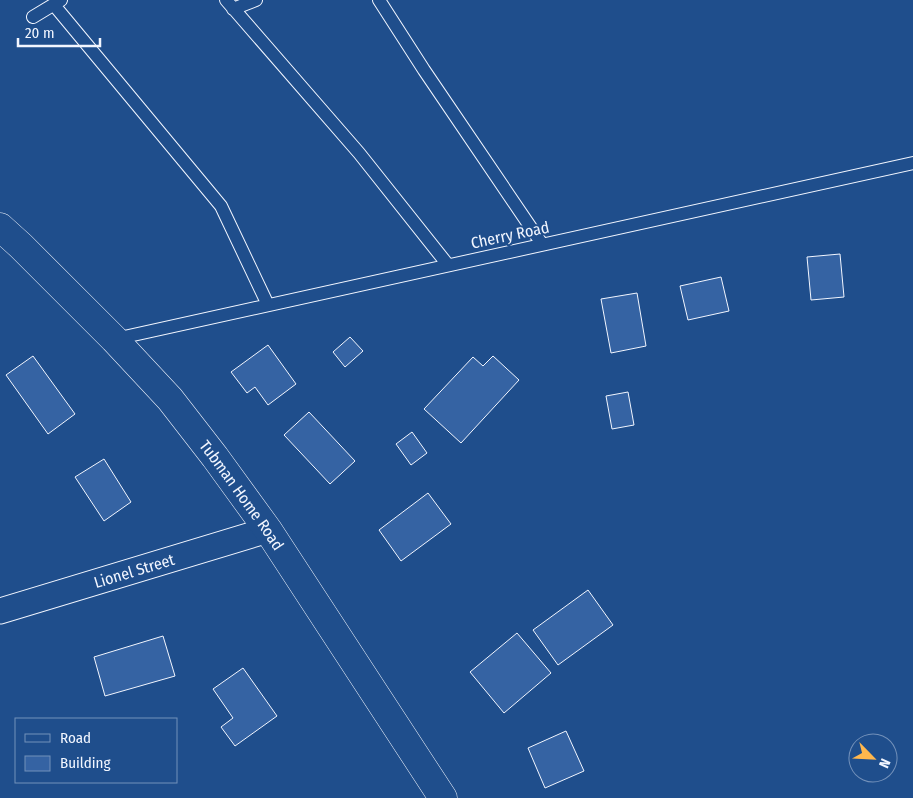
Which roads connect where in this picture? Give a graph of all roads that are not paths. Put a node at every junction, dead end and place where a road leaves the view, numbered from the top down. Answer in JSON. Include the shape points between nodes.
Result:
{"nodes":[{"id":1,"x":256,"y":0,"type":"edge"},
{"id":2,"x":379,"y":0,"type":"edge"},
{"id":3,"x":58,"y":2,"type":"edge"},
{"id":4,"x":230,"y":4,"type":"edge"},
{"id":5,"x":33,"y":17,"type":"dead end"},
{"id":6,"x":913,"y":163,"type":"edge"},
{"id":7,"x":0,"y":227,"type":"edge"},
{"id":8,"x":542,"y":244,"type":"junction"},
{"id":9,"x":448,"y":265,"type":"junction"},
{"id":10,"x":268,"y":305,"type":"junction"},
{"id":11,"x":114,"y":339,"type":"junction"},
{"id":12,"x":268,"y":530,"type":"junction"},
{"id":13,"x":0,"y":611,"type":"edge"},
{"id":14,"x":443,"y":798,"type":"edge"}],
"edges":[{"from":1,"to":4,"type":"lane"},
{"from":2,"to":8,"type":"lane"},
{"from":3,"to":5,"type":"lane"},
{"from":3,"to":10,"type":"lane","via":[[221,206]]},
{"from":4,"to":9,"type":"lane","via":[[359,153]]},
{"from":6,"to":8,"type":"lane","name":"Cherry Road"},
{"from":7,"to":11,"type":"street","name":"Tubman Home Road"},
{"from":8,"to":9,"type":"lane","name":"Cherry Road"},
{"from":9,"to":10,"type":"lane","name":"Cherry Road"},
{"from":10,"to":11,"type":"lane","name":"Cherry Road"},
{"from":11,"to":12,"type":"street","name":"Tubman Home Road","via":[[170,399]]},
{"from":12,"to":13,"type":"street","name":"Lionel Street"},
{"from":12,"to":14,"type":"street","name":"Tubman Home Road"}]}
